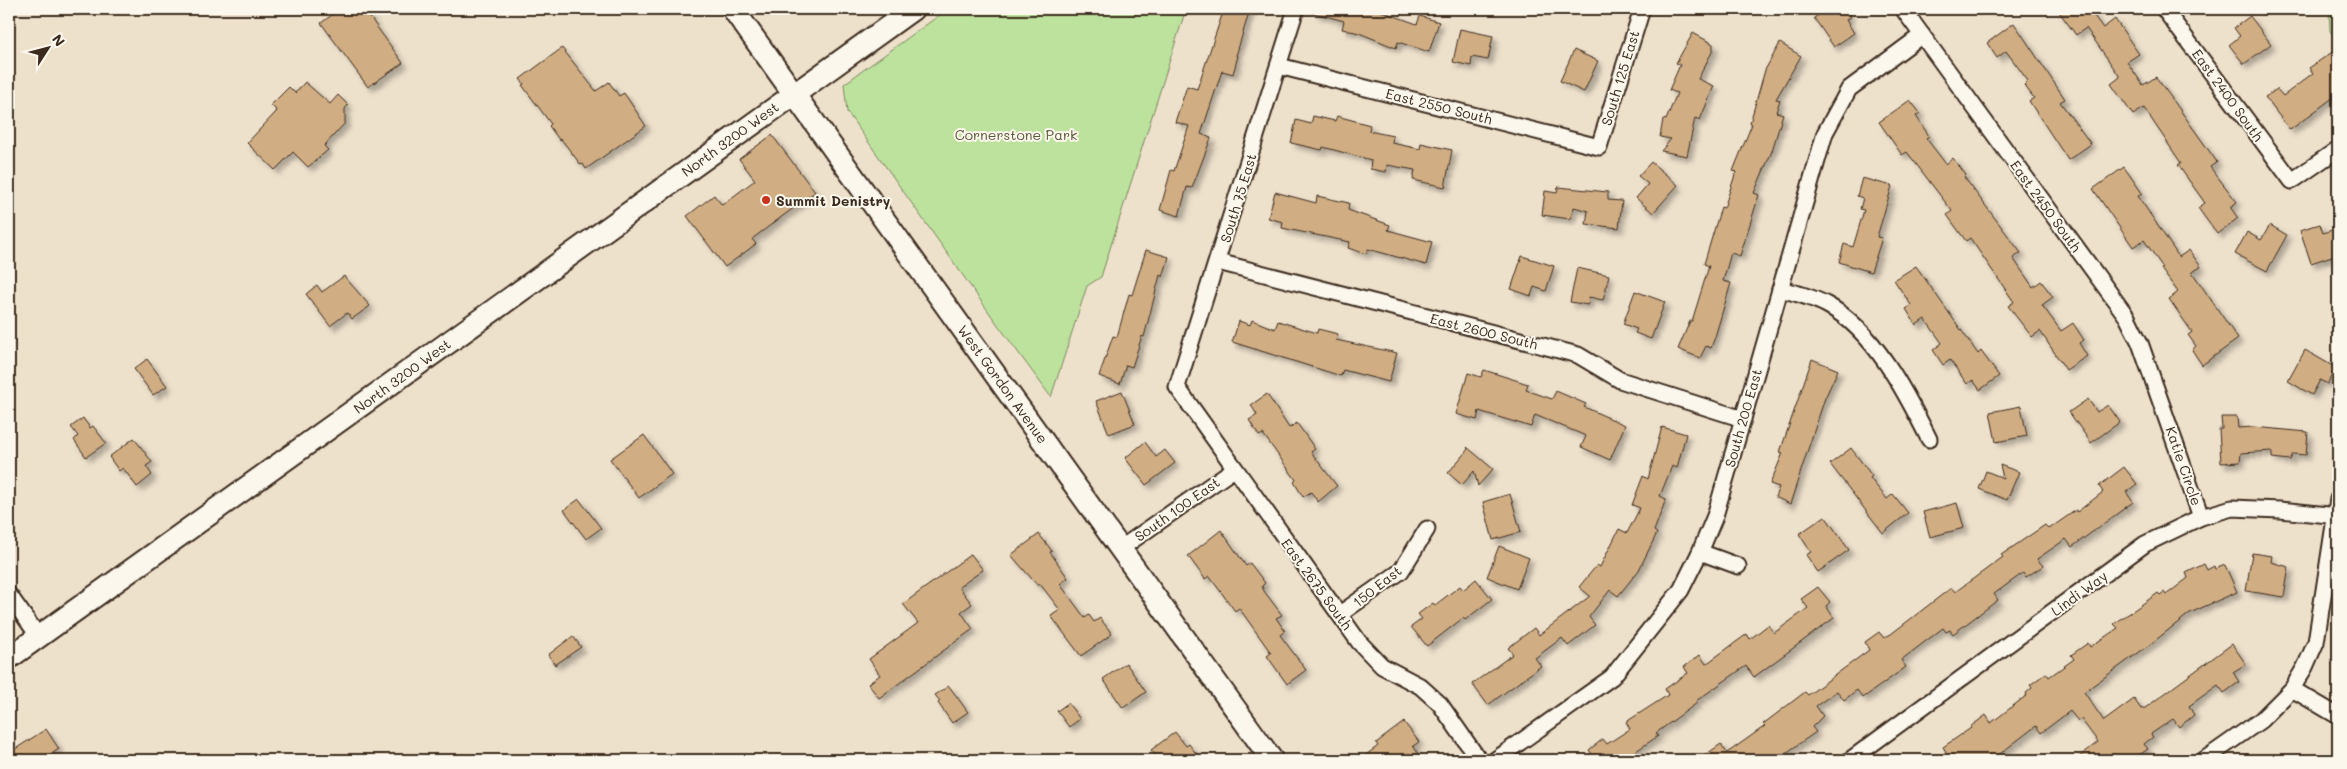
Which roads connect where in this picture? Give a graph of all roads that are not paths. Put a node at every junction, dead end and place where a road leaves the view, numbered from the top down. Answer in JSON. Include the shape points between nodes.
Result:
{"nodes":[{"id":1,"x":733,"y":9,"type":"edge"},
{"id":2,"x":913,"y":9,"type":"edge"},
{"id":3,"x":1296,"y":9,"type":"edge"},
{"id":4,"x":1642,"y":9,"type":"edge"},
{"id":5,"x":1902,"y":9,"type":"edge"},
{"id":6,"x":2164,"y":9,"type":"edge"},
{"id":7,"x":1922,"y":35,"type":"junction"},
{"id":8,"x":1278,"y":66,"type":"junction"},
{"id":9,"x":794,"y":93,"type":"junction"},
{"id":10,"x":1599,"y":147,"type":"joint"},
{"id":11,"x":2338,"y":149,"type":"edge"},
{"id":12,"x":1218,"y":262,"type":"junction"},
{"id":13,"x":1780,"y":289,"type":"junction"},
{"id":14,"x":1177,"y":387,"type":"joint"},
{"id":15,"x":2166,"y":416,"type":"joint"},
{"id":16,"x":1743,"y":419,"type":"junction"},
{"id":17,"x":1929,"y":439,"type":"dead end"},
{"id":18,"x":1234,"y":469,"type":"junction"},
{"id":19,"x":2338,"y":499,"type":"edge"},
{"id":20,"x":2337,"y":516,"type":"edge"},
{"id":21,"x":2202,"y":517,"type":"junction"},
{"id":22,"x":1427,"y":530,"type":"dead end"},
{"id":23,"x":1120,"y":549,"type":"junction"},
{"id":24,"x":1700,"y":552,"type":"junction"},
{"id":25,"x":1738,"y":566,"type":"dead end"},
{"id":26,"x":9,"y":595,"type":"edge"},
{"id":27,"x":1340,"y":614,"type":"junction"},
{"id":28,"x":39,"y":637,"type":"junction"},
{"id":29,"x":9,"y":658,"type":"edge"},
{"id":30,"x":2292,"y":689,"type":"junction"},
{"id":31,"x":2338,"y":716,"type":"edge"},
{"id":32,"x":1272,"y":760,"type":"edge"},
{"id":33,"x":1479,"y":760,"type":"edge"},
{"id":34,"x":1495,"y":760,"type":"edge"},
{"id":35,"x":1850,"y":760,"type":"edge"},
{"id":36,"x":2204,"y":760,"type":"edge"}],
"edges":[{"from":1,"to":9,"type":"street","name":"West Gordon Avenue"},
{"from":2,"to":9,"type":"street","name":"North 3200 West"},
{"from":3,"to":8,"type":"street","name":"South 75 East"},
{"from":4,"to":10,"type":"street","name":"South 125 East"},
{"from":5,"to":7,"type":"street","name":"East 2450 South"},
{"from":6,"to":11,"type":"street","name":"East 2400 South","via":[[2292,181]]},
{"from":7,"to":13,"type":"street","name":"South 200 East","via":[[1845,96],[1825,133]]},
{"from":7,"to":15,"type":"street","name":"East 2450 South","via":[[2127,317],[2140,343]]},
{"from":8,"to":10,"type":"street","name":"East 2550 South"},
{"from":8,"to":12,"type":"street","name":"South 75 East"},
{"from":9,"to":23,"type":"street","name":"West Gordon Avenue"},
{"from":9,"to":28,"type":"street","name":"North 3200 West"},
{"from":12,"to":14,"type":"street","name":"South 75 East"},
{"from":12,"to":16,"type":"street","name":"East 2600 South","via":[[1578,355],[1620,380]]},
{"from":13,"to":16,"type":"street","name":"South 200 East"},
{"from":13,"to":17,"type":"street","via":[[1802,294],[1828,306],[1852,323],[1880,355]]},
{"from":14,"to":18,"type":"street","name":"East 2675 South"},
{"from":15,"to":21,"type":"street","name":"Katie Circle"},
{"from":16,"to":24,"type":"street","name":"South 200 East","via":[[1715,516]]},
{"from":18,"to":23,"type":"street","name":"South 100 East"},
{"from":18,"to":27,"type":"street","name":"East 2675 South"},
{"from":19,"to":20,"type":"street"},
{"from":20,"to":21,"type":"street","name":"Lindi Way","via":[[2232,508]]},
{"from":20,"to":30,"type":"street","via":[[2316,642]]},
{"from":21,"to":35,"type":"street","name":"Lindi Way","via":[[2145,544]]},
{"from":22,"to":27,"type":"street","name":"150 East","via":[[1401,571]]},
{"from":23,"to":32,"type":"street","name":"West Gordon Avenue"},
{"from":24,"to":25,"type":"street"},
{"from":24,"to":34,"type":"street","name":"South 200 East","via":[[1681,590],[1612,677]]},
{"from":26,"to":28,"type":"street"},
{"from":27,"to":33,"type":"street","name":"East 2675 South","via":[[1359,642],[1382,666],[1420,686],[1440,704]]},
{"from":28,"to":29,"type":"street","name":"North 3200 West"},
{"from":30,"to":31,"type":"street"},
{"from":30,"to":36,"type":"street","via":[[2261,720]]}]}
